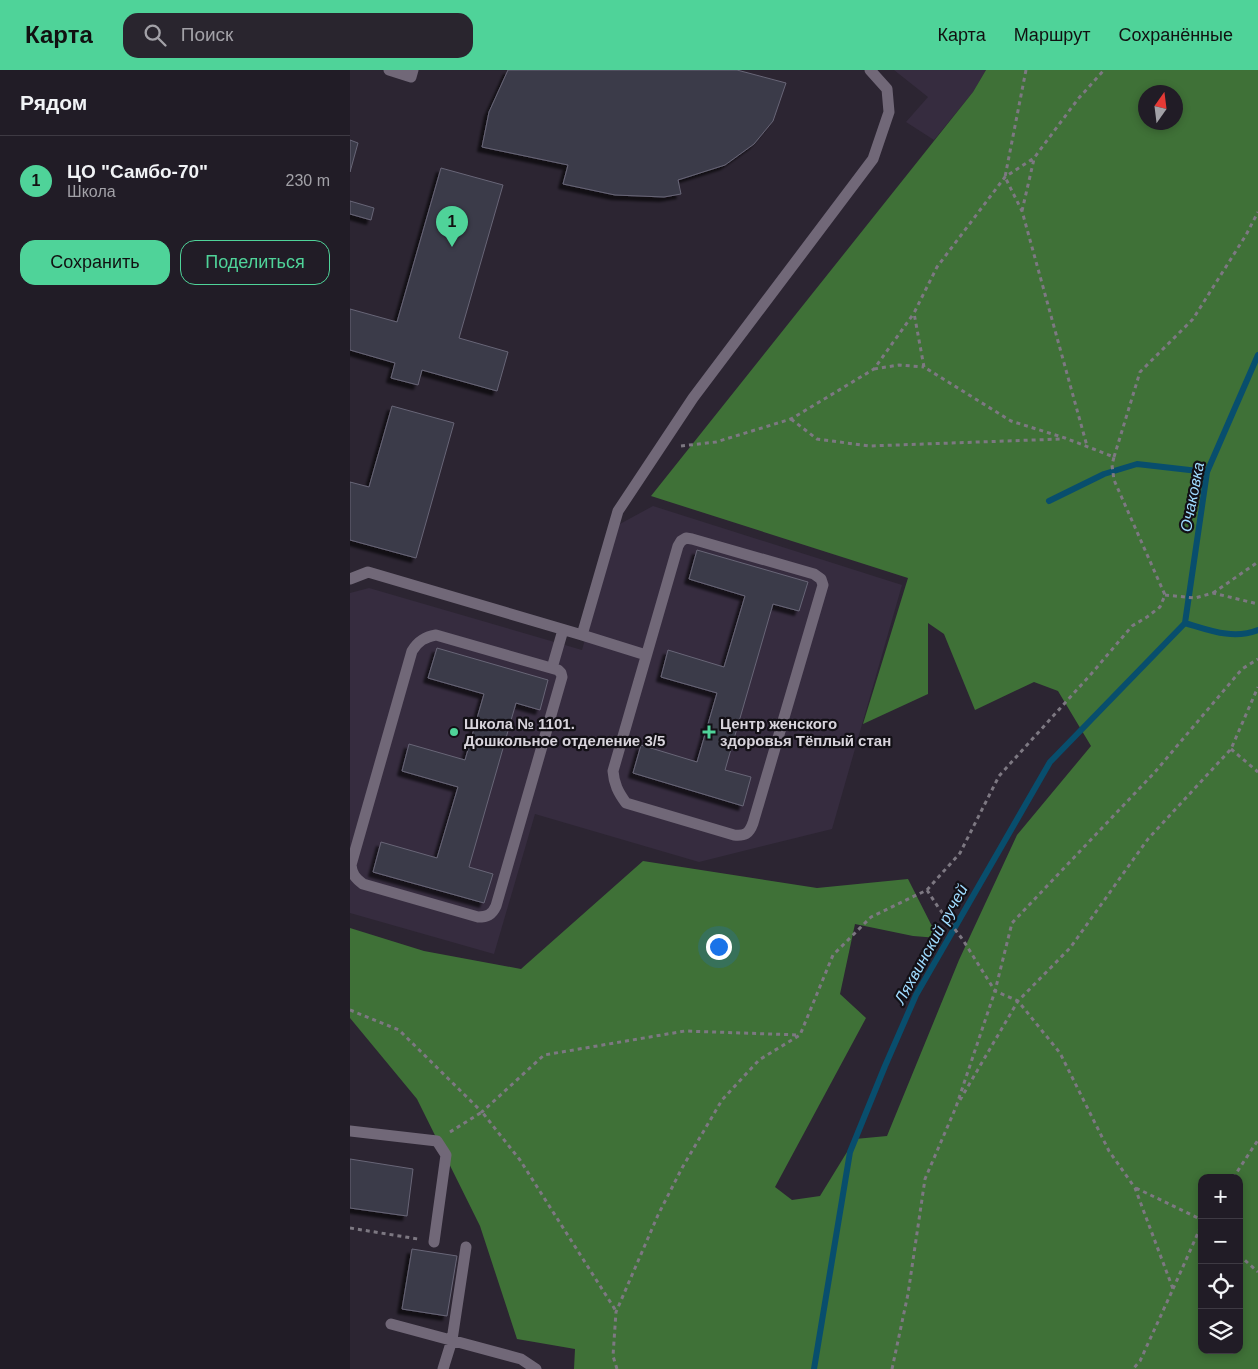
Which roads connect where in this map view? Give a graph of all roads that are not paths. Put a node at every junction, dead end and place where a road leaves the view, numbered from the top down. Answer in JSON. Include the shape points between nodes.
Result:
{"nodes":[{"id":1,"x":388,"y":70,"type":"edge"},
{"id":2,"x":413,"y":70,"type":"edge"},
{"id":3,"x":870,"y":70,"type":"edge"},
{"id":4,"x":350,"y":579,"type":"edge"},
{"id":5,"x":563,"y":630,"type":"junction"},
{"id":6,"x":582,"y":635,"type":"junction"},
{"id":7,"x":646,"y":655,"type":"junction"},
{"id":8,"x":552,"y":668,"type":"junction"},
{"id":9,"x":350,"y":1131,"type":"edge"},
{"id":10,"x":434,"y":1242,"type":"road end"},
{"id":11,"x":466,"y":1247,"type":"dead end"},
{"id":12,"x":391,"y":1324,"type":"dead end"},
{"id":13,"x":452,"y":1340,"type":"junction"},
{"id":14,"x":443,"y":1369,"type":"edge"},
{"id":15,"x":536,"y":1369,"type":"edge"}],
"edges":[{"from":1,"to":2,"type":"lane","via":[[412,76]]},
{"from":3,"to":6,"type":"lane","via":[[887,89],[889,112],[874,159],[693,398],[618,511]]},
{"from":4,"to":5,"type":"lane","via":[[368,572]]},
{"from":5,"to":6,"type":"lane"},
{"from":5,"to":8,"type":"lane"},
{"from":6,"to":7,"type":"lane"},
{"from":7,"to":7,"type":"lane","via":[[613,771],[617,791],[626,803],[741,836],[750,832],[822,594],[821,579],[814,574],[686,538],[678,546]]},
{"from":8,"to":8,"type":"lane","via":[[436,635],[417,644],[412,651],[351,865],[356,879],[363,884],[478,917],[487,917],[493,912],[562,677],[558,670]]},
{"from":9,"to":10,"type":"lane","via":[[437,1141],[446,1155]]},
{"from":11,"to":13,"type":"lane"},
{"from":12,"to":13,"type":"lane"},
{"from":13,"to":14,"type":"lane"},
{"from":13,"to":15,"type":"lane","via":[[522,1359]]}]}
